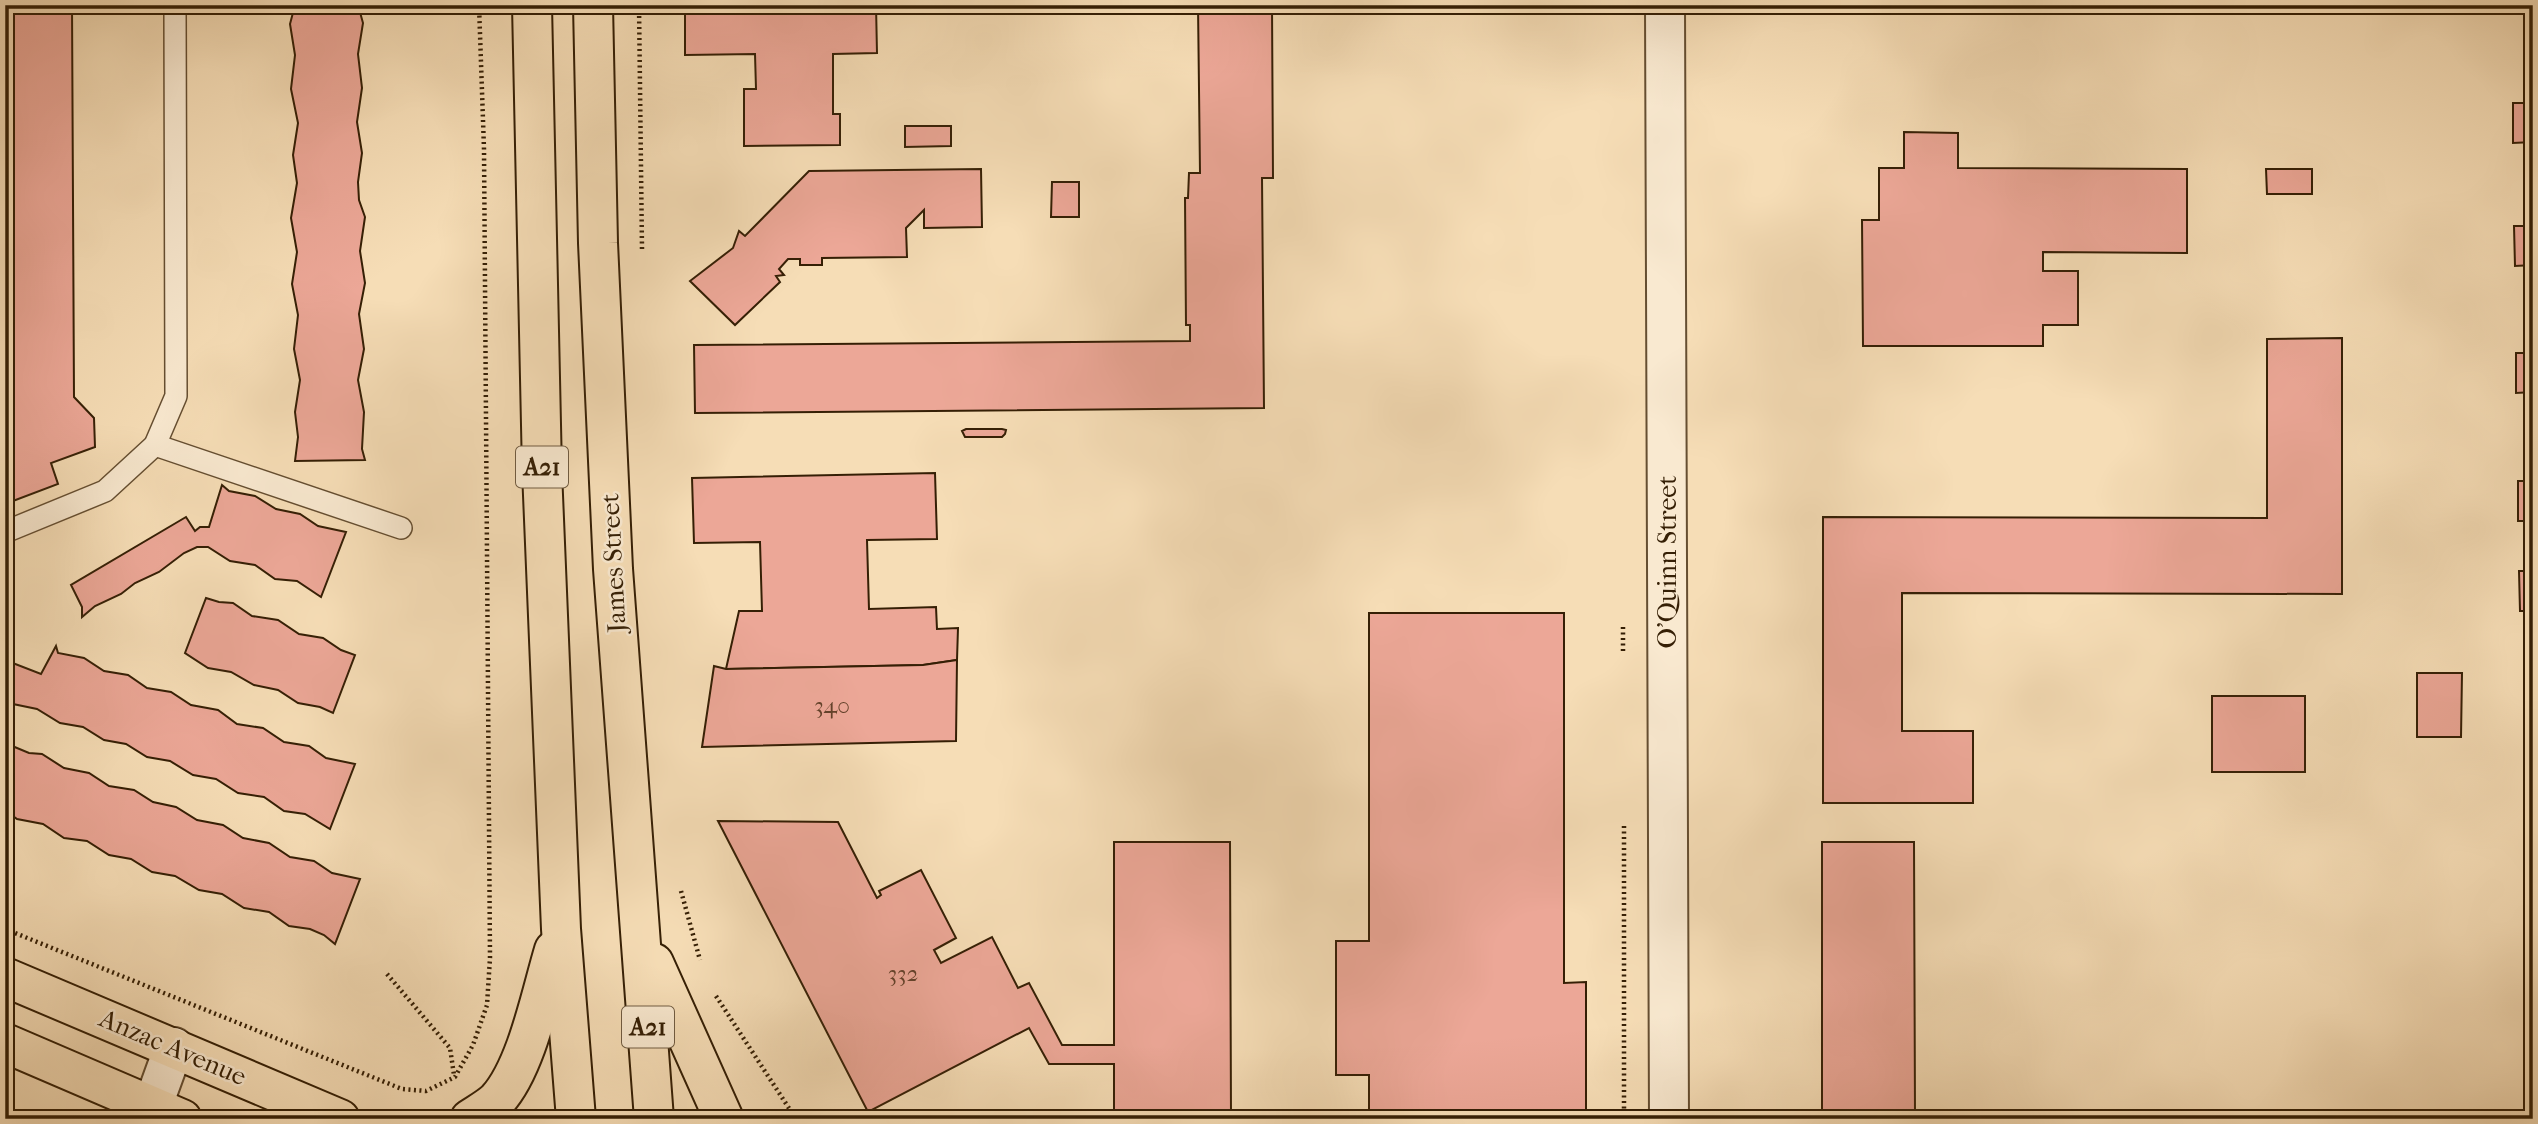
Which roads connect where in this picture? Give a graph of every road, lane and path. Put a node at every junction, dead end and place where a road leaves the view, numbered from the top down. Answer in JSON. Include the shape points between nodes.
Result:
{"nodes":[{"id":1,"x":174,"y":5,"type":"edge"},
{"id":2,"x":479,"y":5,"type":"edge"},
{"id":3,"x":532,"y":5,"type":"edge"},
{"id":4,"x":593,"y":5,"type":"edge"},
{"id":5,"x":639,"y":5,"type":"edge"},
{"id":6,"x":1665,"y":5,"type":"edge"},
{"id":7,"x":643,"y":256,"type":"dead end"},
{"id":8,"x":155,"y":446,"type":"junction"},
{"id":9,"x":401,"y":528,"type":"dead end"},
{"id":10,"x":5,"y":531,"type":"edge"},
{"id":11,"x":1623,"y":627,"type":"dead end"},
{"id":12,"x":1623,"y":654,"type":"dead end"},
{"id":13,"x":1624,"y":815,"type":"dead end"},
{"id":14,"x":678,"y":883,"type":"dead end"},
{"id":15,"x":5,"y":929,"type":"edge"},
{"id":16,"x":561,"y":929,"type":"junction"},
{"id":17,"x":642,"y":936,"type":"junction"},
{"id":18,"x":704,"y":971,"type":"dead end"},
{"id":19,"x":387,"y":974,"type":"dead end"},
{"id":20,"x":5,"y":977,"type":"edge"},
{"id":21,"x":714,"y":994,"type":"dead end"},
{"id":22,"x":5,"y":1043,"type":"edge"},
{"id":23,"x":174,"y":1046,"type":"junction"},
{"id":24,"x":455,"y":1077,"type":"junction"},
{"id":25,"x":161,"y":1114,"type":"edge"},
{"id":26,"x":340,"y":1119,"type":"edge"},
{"id":27,"x":470,"y":1119,"type":"edge"},
{"id":28,"x":576,"y":1119,"type":"edge"},
{"id":29,"x":654,"y":1119,"type":"edge"},
{"id":30,"x":724,"y":1119,"type":"edge"},
{"id":31,"x":796,"y":1119,"type":"edge"},
{"id":32,"x":1624,"y":1119,"type":"edge"},
{"id":33,"x":1669,"y":1119,"type":"edge"}],
"edges":[{"from":1,"to":8,"type":"lane","via":[[176,396]]},
{"from":2,"to":24,"type":"path","via":[[490,958],[487,1005]]},
{"from":3,"to":16,"type":"main road","number":"A21","via":[[542,471]]},
{"from":4,"to":17,"type":"main road","name":"James Street","number":"A21","via":[[613,569]]},
{"from":5,"to":7,"type":"path"},
{"from":6,"to":33,"type":"street","name":"O'Quinn Street"},
{"from":8,"to":9,"type":"lane"},
{"from":8,"to":10,"type":"lane","via":[[105,491]]},
{"from":11,"to":12,"type":"path"},
{"from":13,"to":32,"type":"path"},
{"from":14,"to":18,"type":"path"},
{"from":15,"to":24,"type":"path","via":[[402,1090],[426,1091]]},
{"from":16,"to":27,"type":"main road","via":[[518,1068],[495,1102]]},
{"from":16,"to":28,"type":"main road","number":"A21"},
{"from":17,"to":29,"type":"main road","name":"James Street","number":"A21"},
{"from":17,"to":30,"type":"main road"},
{"from":19,"to":24,"type":"path","via":[[450,1048]]},
{"from":20,"to":23,"type":"main road","name":"Anzac Avenue"},
{"from":21,"to":31,"type":"path"},
{"from":22,"to":25,"type":"main road"},
{"from":23,"to":25,"type":"street"},
{"from":23,"to":26,"type":"main road","name":"Anzac Avenue"}]}
